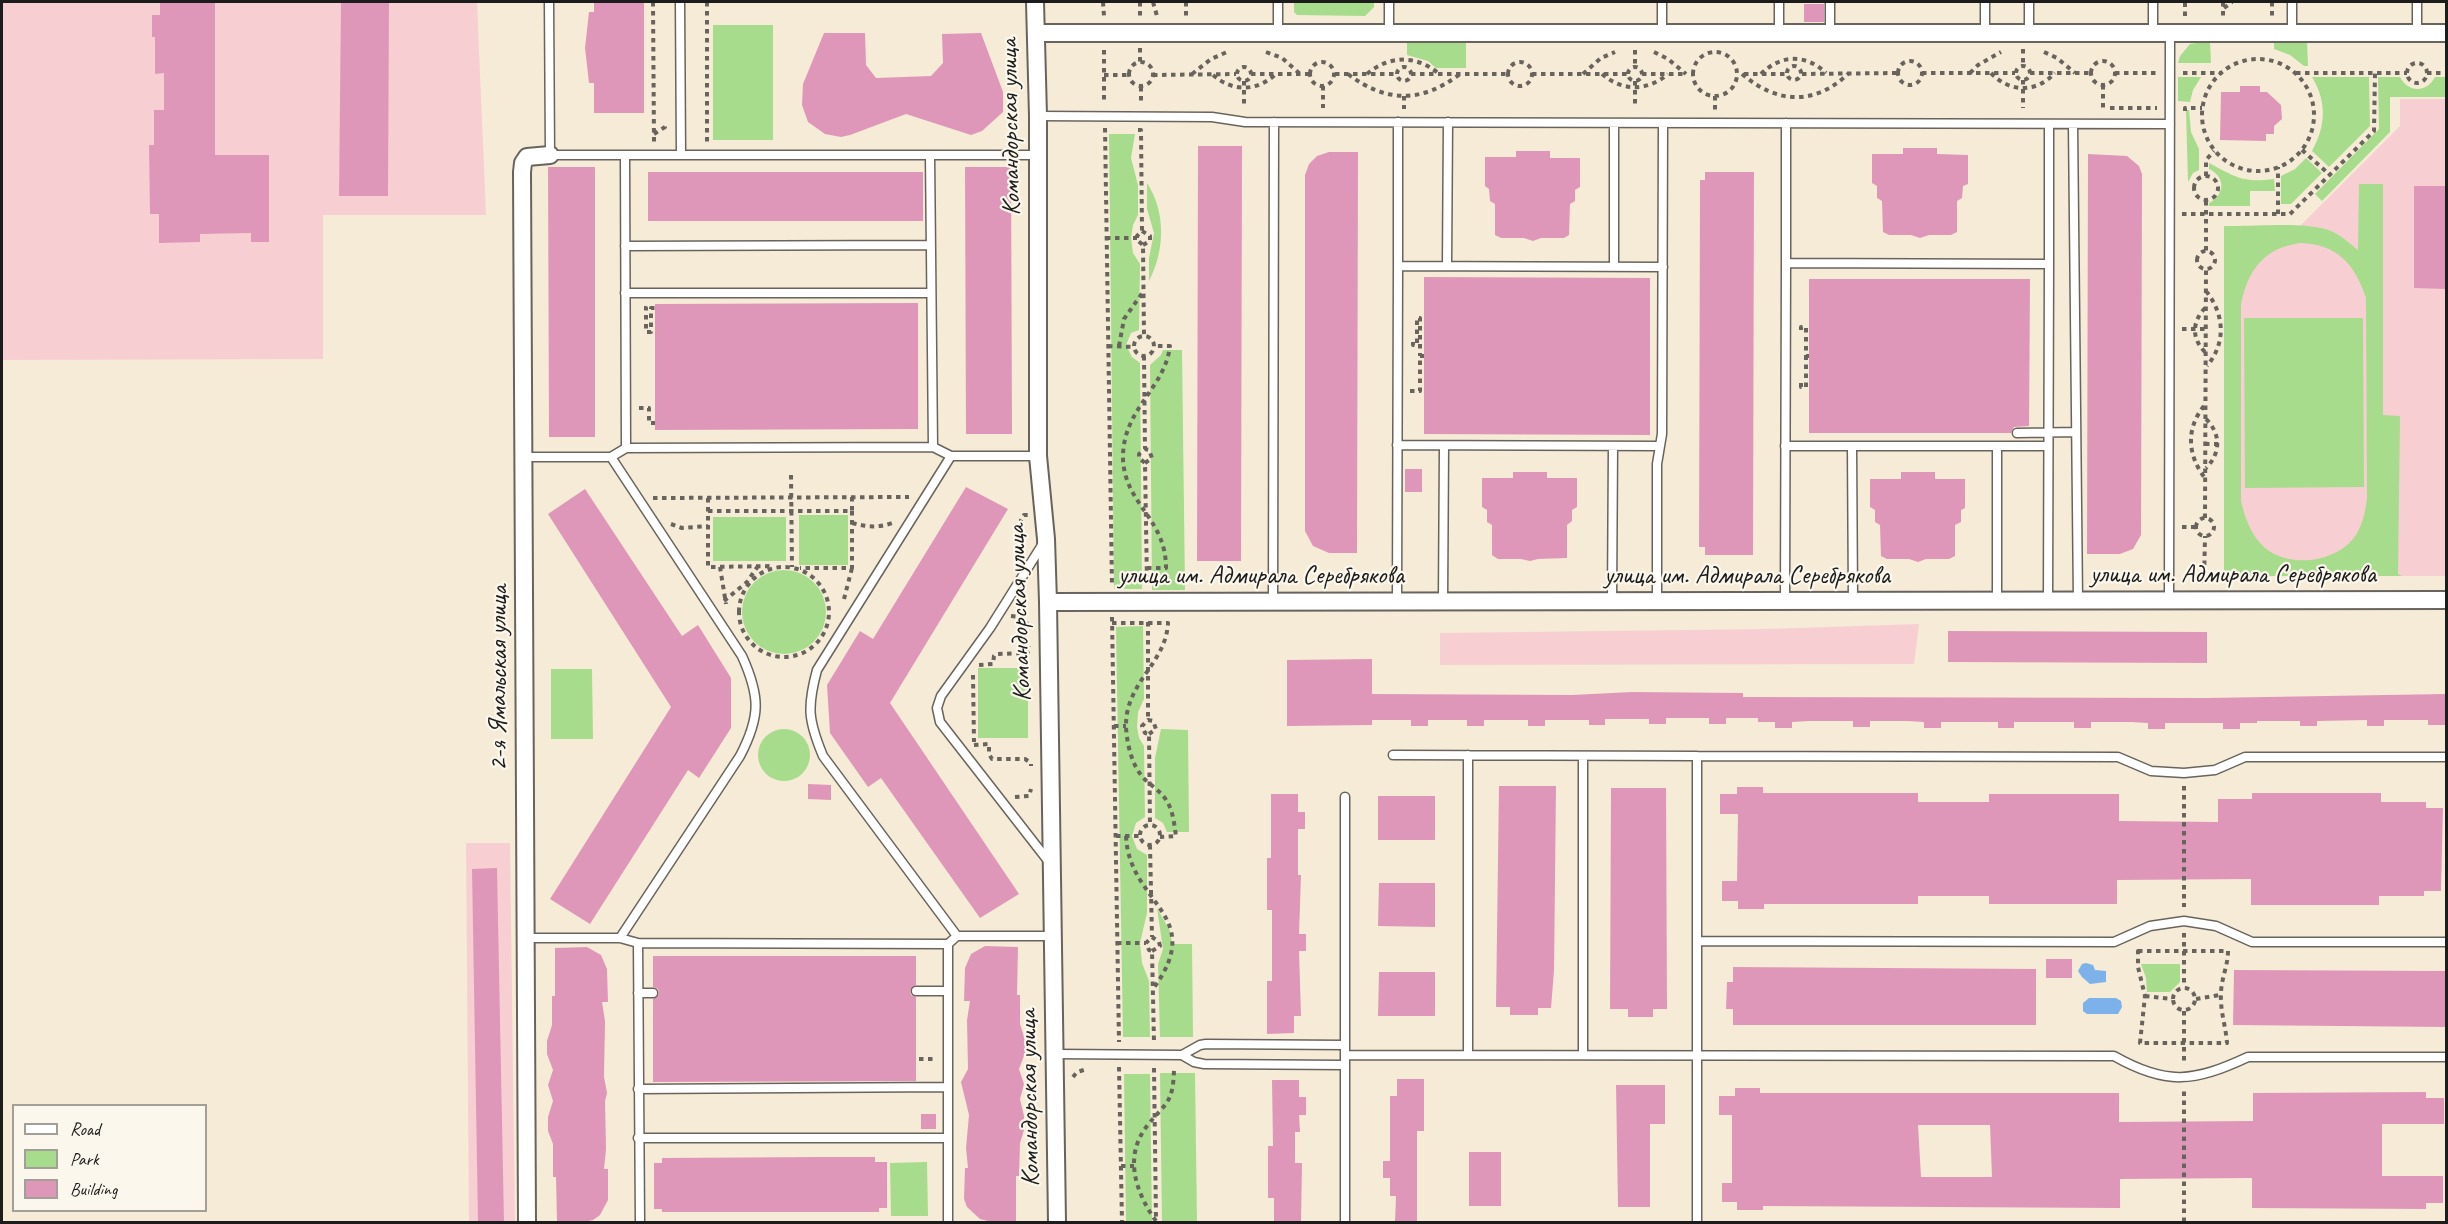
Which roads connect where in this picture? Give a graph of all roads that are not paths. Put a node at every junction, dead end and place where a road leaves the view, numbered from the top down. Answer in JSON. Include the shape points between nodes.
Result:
{"nodes":[{"id":1,"x":549,"y":2,"type":"edge"},
{"id":2,"x":680,"y":2,"type":"edge"},
{"id":3,"x":1035,"y":2,"type":"edge"},
{"id":4,"x":1278,"y":2,"type":"edge"},
{"id":5,"x":1389,"y":2,"type":"edge"},
{"id":6,"x":1662,"y":2,"type":"edge"},
{"id":7,"x":1779,"y":2,"type":"edge"},
{"id":8,"x":1830,"y":2,"type":"edge"},
{"id":9,"x":1985,"y":2,"type":"edge"},
{"id":10,"x":2029,"y":2,"type":"edge"},
{"id":11,"x":2152,"y":2,"type":"edge"},
{"id":12,"x":2292,"y":2,"type":"edge"},
{"id":13,"x":2417,"y":2,"type":"edge"},
{"id":14,"x":1036,"y":33,"type":"junction"},
{"id":15,"x":1278,"y":33,"type":"junction"},
{"id":16,"x":1389,"y":33,"type":"junction"},
{"id":17,"x":1662,"y":33,"type":"junction"},
{"id":18,"x":1779,"y":33,"type":"junction"},
{"id":19,"x":1830,"y":33,"type":"junction"},
{"id":20,"x":1985,"y":33,"type":"junction"},
{"id":21,"x":2153,"y":33,"type":"junction"},
{"id":22,"x":2170,"y":33,"type":"junction"},
{"id":23,"x":2292,"y":33,"type":"junction"},
{"id":24,"x":2417,"y":33,"type":"junction"},
{"id":25,"x":2446,"y":33,"type":"edge"},
{"id":26,"x":2027,"y":44,"type":"junction"},
{"id":27,"x":1038,"y":116,"type":"junction"},
{"id":28,"x":1274,"y":122,"type":"junction"},
{"id":29,"x":1398,"y":122,"type":"junction"},
{"id":30,"x":1448,"y":122,"type":"junction"},
{"id":31,"x":1614,"y":123,"type":"junction"},
{"id":32,"x":1663,"y":123,"type":"junction"},
{"id":33,"x":1786,"y":123,"type":"junction"},
{"id":34,"x":2049,"y":124,"type":"junction"},
{"id":35,"x":2073,"y":124,"type":"junction"},
{"id":36,"x":2170,"y":124,"type":"junction"},
{"id":37,"x":550,"y":155,"type":"junction"},
{"id":38,"x":625,"y":155,"type":"junction"},
{"id":39,"x":681,"y":155,"type":"junction"},
{"id":40,"x":930,"y":155,"type":"junction"},
{"id":41,"x":1038,"y":155,"type":"junction"},
{"id":42,"x":931,"y":245,"type":"junction"},
{"id":43,"x":625,"y":246,"type":"junction"},
{"id":44,"x":1786,"y":263,"type":"junction"},
{"id":45,"x":2049,"y":264,"type":"junction"},
{"id":46,"x":1398,"y":266,"type":"junction"},
{"id":47,"x":1447,"y":266,"type":"junction"},
{"id":48,"x":1614,"y":267,"type":"junction"},
{"id":49,"x":1663,"y":267,"type":"junction"},
{"id":50,"x":931,"y":292,"type":"junction"},
{"id":51,"x":625,"y":293,"type":"junction"},
{"id":52,"x":2076,"y":432,"type":"junction"},
{"id":53,"x":2017,"y":433,"type":"dead end"},
{"id":54,"x":2048,"y":433,"type":"junction"},
{"id":55,"x":1397,"y":445,"type":"junction"},
{"id":56,"x":1444,"y":446,"type":"junction"},
{"id":57,"x":1613,"y":446,"type":"junction"},
{"id":58,"x":1660,"y":446,"type":"junction"},
{"id":59,"x":1785,"y":446,"type":"junction"},
{"id":60,"x":1852,"y":446,"type":"junction"},
{"id":61,"x":1997,"y":446,"type":"junction"},
{"id":62,"x":2048,"y":446,"type":"junction"},
{"id":63,"x":933,"y":447,"type":"junction"},
{"id":64,"x":626,"y":448,"type":"junction"},
{"id":65,"x":951,"y":456,"type":"junction"},
{"id":66,"x":1038,"y":456,"type":"junction"},
{"id":67,"x":524,"y":457,"type":"junction"},
{"id":68,"x":610,"y":457,"type":"junction"},
{"id":69,"x":1046,"y":539,"type":"junction"},
{"id":70,"x":2446,"y":600,"type":"edge"},
{"id":71,"x":1785,"y":601,"type":"junction"},
{"id":72,"x":1853,"y":601,"type":"junction"},
{"id":73,"x":1997,"y":601,"type":"junction"},
{"id":74,"x":2048,"y":601,"type":"junction"},
{"id":75,"x":2078,"y":601,"type":"junction"},
{"id":76,"x":2169,"y":601,"type":"junction"},
{"id":77,"x":1048,"y":602,"type":"junction"},
{"id":78,"x":1273,"y":602,"type":"junction"},
{"id":79,"x":1397,"y":602,"type":"junction"},
{"id":80,"x":1443,"y":602,"type":"junction"},
{"id":81,"x":1612,"y":602,"type":"junction"},
{"id":82,"x":1657,"y":602,"type":"junction"},
{"id":83,"x":1394,"y":755,"type":"dead end"},
{"id":84,"x":1468,"y":755,"type":"junction"},
{"id":85,"x":1583,"y":756,"type":"junction"},
{"id":86,"x":1697,"y":756,"type":"junction"},
{"id":87,"x":2446,"y":757,"type":"edge"},
{"id":88,"x":1345,"y":797,"type":"dead end"},
{"id":89,"x":1050,"y":863,"type":"junction"},
{"id":90,"x":957,"y":936,"type":"junction"},
{"id":91,"x":1053,"y":936,"type":"junction"},
{"id":92,"x":526,"y":938,"type":"junction"},
{"id":93,"x":620,"y":938,"type":"junction"},
{"id":94,"x":1697,"y":941,"type":"junction"},
{"id":95,"x":2446,"y":942,"type":"edge"},
{"id":96,"x":638,"y":943,"type":"junction"},
{"id":97,"x":948,"y":944,"type":"junction"},
{"id":98,"x":916,"y":992,"type":"dead end"},
{"id":99,"x":948,"y":992,"type":"junction"},
{"id":100,"x":638,"y":993,"type":"junction"},
{"id":101,"x":653,"y":993,"type":"dead end"},
{"id":102,"x":1345,"y":1050,"type":"junction"},
{"id":103,"x":1056,"y":1054,"type":"junction"},
{"id":104,"x":1182,"y":1055,"type":"junction"},
{"id":105,"x":1468,"y":1055,"type":"junction"},
{"id":106,"x":1583,"y":1055,"type":"junction"},
{"id":107,"x":1697,"y":1056,"type":"junction"},
{"id":108,"x":2446,"y":1057,"type":"edge"},
{"id":109,"x":1345,"y":1065,"type":"junction"},
{"id":110,"x":948,"y":1088,"type":"junction"},
{"id":111,"x":638,"y":1089,"type":"junction"},
{"id":112,"x":638,"y":1138,"type":"junction"},
{"id":113,"x":948,"y":1138,"type":"junction"},
{"id":114,"x":527,"y":1222,"type":"edge"},
{"id":115,"x":640,"y":1222,"type":"edge"},
{"id":116,"x":948,"y":1222,"type":"edge"},
{"id":117,"x":1057,"y":1222,"type":"edge"},
{"id":118,"x":1345,"y":1222,"type":"edge"},
{"id":119,"x":1697,"y":1222,"type":"edge"}],
"edges":[{"from":1,"to":37,"type":"lane"},
{"from":2,"to":39,"type":"lane"},
{"from":3,"to":14,"type":"street","name":"Командорская улица"},
{"from":4,"to":15,"type":"lane"},
{"from":5,"to":16,"type":"lane"},
{"from":6,"to":17,"type":"lane"},
{"from":7,"to":18,"type":"lane"},
{"from":8,"to":19,"type":"lane"},
{"from":9,"to":20,"type":"lane"},
{"from":10,"to":26,"type":"lane"},
{"from":11,"to":21,"type":"lane"},
{"from":12,"to":23,"type":"lane"},
{"from":13,"to":24,"type":"lane"},
{"from":14,"to":15,"type":"street"},
{"from":14,"to":27,"type":"street","name":"Командорская улица"},
{"from":15,"to":16,"type":"street"},
{"from":16,"to":17,"type":"street"},
{"from":17,"to":18,"type":"street"},
{"from":18,"to":19,"type":"street"},
{"from":19,"to":20,"type":"street"},
{"from":20,"to":26,"type":"street"},
{"from":21,"to":22,"type":"street"},
{"from":21,"to":26,"type":"street"},
{"from":22,"to":23,"type":"street"},
{"from":22,"to":36,"type":"lane"},
{"from":23,"to":24,"type":"street"},
{"from":24,"to":25,"type":"street"},
{"from":27,"to":28,"type":"lane","via":[[1212,117]]},
{"from":27,"to":41,"type":"street","name":"Командорская улица"},
{"from":28,"to":29,"type":"lane"},
{"from":28,"to":78,"type":"lane"},
{"from":29,"to":30,"type":"lane"},
{"from":29,"to":46,"type":"lane"},
{"from":30,"to":31,"type":"lane"},
{"from":30,"to":47,"type":"lane"},
{"from":31,"to":32,"type":"lane"},
{"from":31,"to":48,"type":"lane"},
{"from":32,"to":33,"type":"lane"},
{"from":32,"to":49,"type":"lane"},
{"from":33,"to":34,"type":"lane"},
{"from":33,"to":44,"type":"lane"},
{"from":34,"to":35,"type":"lane"},
{"from":34,"to":45,"type":"lane"},
{"from":35,"to":36,"type":"lane"},
{"from":35,"to":52,"type":"lane"},
{"from":36,"to":76,"type":"lane"},
{"from":37,"to":38,"type":"lane"},
{"from":37,"to":67,"type":"street","name":"2-я Ямальская улица","via":[[527,157],[522,172]]},
{"from":38,"to":39,"type":"lane"},
{"from":38,"to":43,"type":"lane"},
{"from":39,"to":40,"type":"lane"},
{"from":40,"to":41,"type":"lane"},
{"from":40,"to":42,"type":"lane"},
{"from":41,"to":66,"type":"street","name":"Командорская улица"},
{"from":42,"to":43,"type":"lane"},
{"from":42,"to":50,"type":"lane"},
{"from":43,"to":51,"type":"lane"},
{"from":44,"to":45,"type":"lane"},
{"from":44,"to":59,"type":"lane"},
{"from":45,"to":54,"type":"lane"},
{"from":46,"to":47,"type":"lane"},
{"from":46,"to":55,"type":"lane"},
{"from":47,"to":48,"type":"lane"},
{"from":48,"to":49,"type":"lane"},
{"from":49,"to":58,"type":"lane"},
{"from":50,"to":51,"type":"lane"},
{"from":50,"to":63,"type":"lane"},
{"from":51,"to":64,"type":"lane"},
{"from":52,"to":54,"type":"lane"},
{"from":52,"to":75,"type":"lane"},
{"from":53,"to":54,"type":"lane"},
{"from":54,"to":62,"type":"lane"},
{"from":55,"to":56,"type":"lane"},
{"from":55,"to":79,"type":"lane"},
{"from":56,"to":57,"type":"lane"},
{"from":56,"to":80,"type":"lane"},
{"from":57,"to":58,"type":"lane"},
{"from":57,"to":81,"type":"lane"},
{"from":58,"to":82,"type":"lane"},
{"from":59,"to":60,"type":"lane"},
{"from":59,"to":71,"type":"lane"},
{"from":60,"to":61,"type":"lane"},
{"from":60,"to":72,"type":"lane"},
{"from":61,"to":62,"type":"lane"},
{"from":61,"to":73,"type":"lane"},
{"from":62,"to":74,"type":"lane"},
{"from":63,"to":64,"type":"lane"},
{"from":63,"to":65,"type":"lane"},
{"from":64,"to":68,"type":"lane"},
{"from":65,"to":66,"type":"lane"},
{"from":65,"to":90,"type":"lane","via":[[817,670],[809,698],[812,728],[823,756]]},
{"from":66,"to":69,"type":"street","name":"Командорская улица"},
{"from":67,"to":68,"type":"lane"},
{"from":67,"to":92,"type":"street","name":"2-я Ямальская улица"},
{"from":68,"to":93,"type":"lane","via":[[742,656],[752,678],[757,705],[753,732],[740,756]]},
{"from":69,"to":77,"type":"street","name":"Командорская улица"},
{"from":69,"to":89,"type":"lane","via":[[941,696],[937,708],[940,722]]},
{"from":70,"to":76,"type":"street","name":"улица им. Адмирала Серебрякова"},
{"from":71,"to":72,"type":"street","name":"улица им. Адмирала Серебрякова"},
{"from":71,"to":82,"type":"street","name":"улица им. Адмирала Серебрякова"},
{"from":72,"to":73,"type":"street","name":"улица им. Адмирала Серебрякова"},
{"from":73,"to":74,"type":"street","name":"улица им. Адмирала Серебрякова"},
{"from":74,"to":75,"type":"street","name":"улица им. Адмирала Серебрякова"},
{"from":75,"to":76,"type":"street","name":"улица им. Адмирала Серебрякова"},
{"from":77,"to":78,"type":"street","name":"улица им. Адмирала Серебрякова"},
{"from":77,"to":89,"type":"street","name":"Командорская улица"},
{"from":78,"to":79,"type":"street","name":"улица им. Адмирала Серебрякова"},
{"from":79,"to":80,"type":"street","name":"улица им. Адмирала Серебрякова"},
{"from":80,"to":81,"type":"street","name":"улица им. Адмирала Серебрякова"},
{"from":81,"to":82,"type":"street","name":"улица им. Адмирала Серебрякова"},
{"from":83,"to":84,"type":"lane"},
{"from":84,"to":85,"type":"lane"},
{"from":84,"to":105,"type":"lane"},
{"from":85,"to":86,"type":"lane"},
{"from":85,"to":106,"type":"lane"},
{"from":86,"to":87,"type":"lane","via":[[2118,757],[2151,771],[2184,773],[2215,770],[2245,757]]},
{"from":86,"to":94,"type":"lane"},
{"from":88,"to":102,"type":"lane"},
{"from":89,"to":91,"type":"street","name":"Командорская улица"},
{"from":90,"to":91,"type":"lane"},
{"from":90,"to":97,"type":"lane"},
{"from":91,"to":103,"type":"street","name":"Командорская улица"},
{"from":92,"to":93,"type":"lane"},
{"from":92,"to":114,"type":"street","name":"2-я Ямальская улица"},
{"from":93,"to":96,"type":"lane"},
{"from":94,"to":95,"type":"lane","via":[[2114,942],[2150,926],[2184,921],[2216,926],[2252,942]]},
{"from":94,"to":107,"type":"lane"},
{"from":96,"to":97,"type":"lane"},
{"from":96,"to":100,"type":"lane"},
{"from":97,"to":99,"type":"lane"},
{"from":98,"to":99,"type":"lane"},
{"from":99,"to":110,"type":"lane"},
{"from":100,"to":101,"type":"lane"},
{"from":100,"to":111,"type":"lane"},
{"from":102,"to":104,"type":"lane","via":[[1206,1044]]},
{"from":102,"to":105,"type":"lane"},
{"from":102,"to":109,"type":"lane"},
{"from":103,"to":104,"type":"lane"},
{"from":103,"to":117,"type":"street","name":"Командорская улица"},
{"from":104,"to":109,"type":"lane","via":[[1204,1064]]},
{"from":105,"to":106,"type":"lane"},
{"from":106,"to":107,"type":"lane"},
{"from":107,"to":108,"type":"lane","via":[[2114,1056],[2156,1076],[2184,1077],[2201,1076],[2248,1057]]},
{"from":107,"to":119,"type":"lane"},
{"from":109,"to":118,"type":"lane"},
{"from":110,"to":111,"type":"lane"},
{"from":110,"to":113,"type":"lane"},
{"from":111,"to":112,"type":"lane"},
{"from":112,"to":113,"type":"lane"},
{"from":112,"to":115,"type":"lane"},
{"from":113,"to":116,"type":"lane"}]}
